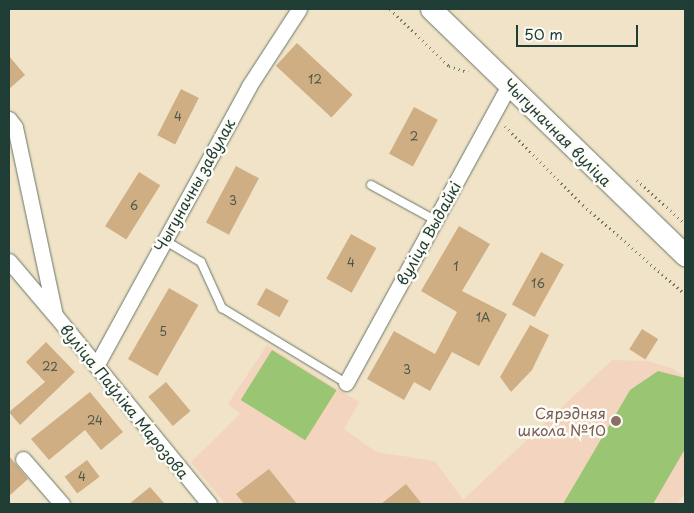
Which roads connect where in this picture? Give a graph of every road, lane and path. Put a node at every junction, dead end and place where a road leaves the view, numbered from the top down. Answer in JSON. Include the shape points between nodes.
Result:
{"nodes":[{"id":1,"x":298,"y":9,"type":"edge"},
{"id":2,"x":390,"y":9,"type":"edge"},
{"id":3,"x":431,"y":9,"type":"edge"},
{"id":4,"x":468,"y":72,"type":"dead end"},
{"id":5,"x":510,"y":84,"type":"junction"},
{"id":6,"x":494,"y":114,"type":"junction"},
{"id":7,"x":9,"y":119,"type":"edge"},
{"id":8,"x":371,"y":185,"type":"dead end"},
{"id":9,"x":435,"y":220,"type":"junction"},
{"id":10,"x":164,"y":240,"type":"junction"},
{"id":11,"x":685,"y":255,"type":"edge"},
{"id":12,"x":9,"y":261,"type":"edge"},
{"id":13,"x":685,"y":294,"type":"edge"},
{"id":14,"x":55,"y":315,"type":"junction"},
{"id":15,"x":96,"y":366,"type":"junction"},
{"id":16,"x":346,"y":383,"type":"joint"},
{"id":17,"x":23,"y":459,"type":"dead end"},
{"id":18,"x":62,"y":504,"type":"edge"},
{"id":19,"x":209,"y":504,"type":"edge"}],
"edges":[{"from":1,"to":10,"type":"street","name":"Чыгуначны завулак","via":[[249,86]]},
{"from":2,"to":4,"type":"path","via":[[448,66]]},
{"from":3,"to":5,"type":"street","name":"Чыгуначная вуліца"},
{"from":5,"to":6,"type":"street","name":"вуліца Выдайкі"},
{"from":5,"to":11,"type":"street","name":"Чыгуначная вуліца"},
{"from":6,"to":9,"type":"street","name":"вуліца Выдайкі"},
{"from":6,"to":13,"type":"path","via":[[583,205]]},
{"from":7,"to":14,"type":"street","name":"вуліца Паўліка Марозова","via":[[14,127]]},
{"from":8,"to":9,"type":"lane"},
{"from":9,"to":16,"type":"street","name":"вуліца Выдайкі"},
{"from":10,"to":15,"type":"street","name":"Чыгуначны завулак"},
{"from":10,"to":16,"type":"lane","via":[[202,262],[222,308]]},
{"from":12,"to":14,"type":"street"},
{"from":14,"to":15,"type":"street","name":"вуліца Паўліка Марозова"},
{"from":15,"to":19,"type":"street","name":"вуліца Паўліка Марозова"},
{"from":17,"to":18,"type":"street"}]}
